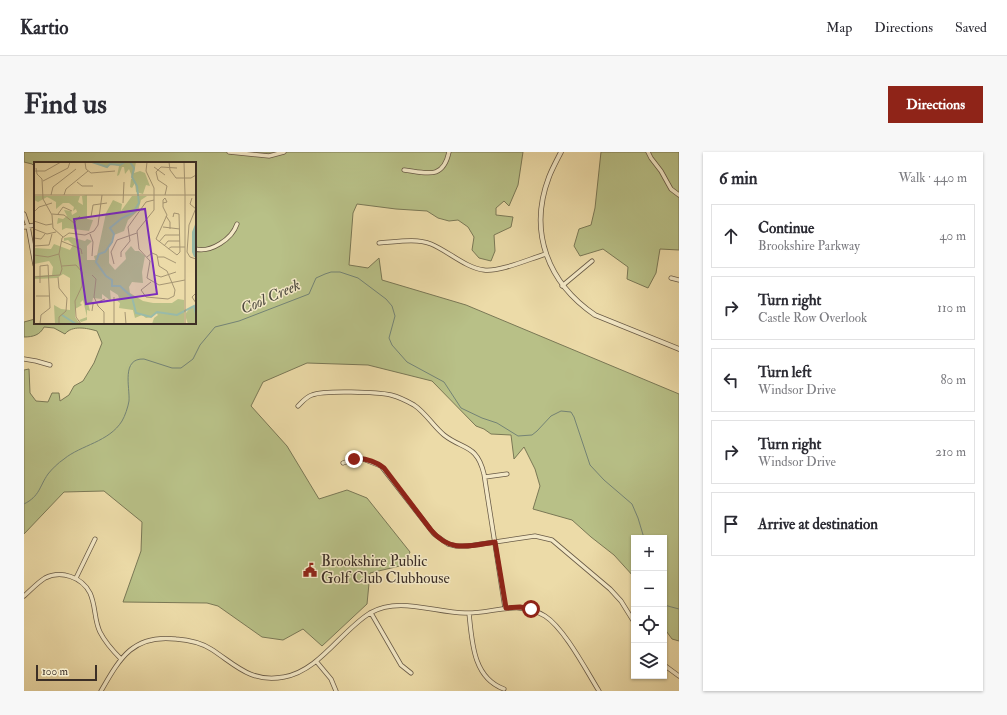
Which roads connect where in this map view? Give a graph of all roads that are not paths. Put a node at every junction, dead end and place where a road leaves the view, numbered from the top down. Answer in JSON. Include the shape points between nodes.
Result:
{"nodes":[{"id":1,"x":229,"y":152,"type":"edge"},
{"id":2,"x":284,"y":152,"type":"edge"},
{"id":3,"x":449,"y":152,"type":"edge"},
{"id":4,"x":560,"y":152,"type":"edge"},
{"id":5,"x":648,"y":152,"type":"edge"},
{"id":6,"x":258,"y":154,"type":"edge"},
{"id":7,"x":404,"y":170,"type":"dead end"},
{"id":8,"x":679,"y":195,"type":"edge"},
{"id":9,"x":24,"y":214,"type":"edge"},
{"id":10,"x":237,"y":224,"type":"dead end"},
{"id":11,"x":26,"y":227,"type":"edge"},
{"id":12,"x":379,"y":242,"type":"dead end"},
{"id":13,"x":196,"y":249,"type":"edge"},
{"id":14,"x":546,"y":254,"type":"junction"},
{"id":15,"x":34,"y":261,"type":"edge"},
{"id":16,"x":592,"y":262,"type":"dead end"},
{"id":17,"x":671,"y":278,"type":"dead end"},
{"id":18,"x":679,"y":280,"type":"edge"},
{"id":19,"x":562,"y":286,"type":"junction"},
{"id":20,"x":679,"y":349,"type":"edge"},
{"id":21,"x":24,"y":359,"type":"edge"},
{"id":22,"x":50,"y":365,"type":"dead end"},
{"id":23,"x":298,"y":406,"type":"dead end"},
{"id":24,"x":343,"y":463,"type":"dead end"},
{"id":25,"x":506,"y":474,"type":"dead end"},
{"id":26,"x":485,"y":477,"type":"junction"},
{"id":27,"x":95,"y":539,"type":"dead end"},
{"id":28,"x":495,"y":542,"type":"junction"},
{"id":29,"x":76,"y":578,"type":"junction"},
{"id":30,"x":24,"y":596,"type":"edge"},
{"id":31,"x":506,"y":608,"type":"junction"},
{"id":32,"x":371,"y":613,"type":"junction"},
{"id":33,"x":469,"y":613,"type":"junction"},
{"id":34,"x":631,"y":618,"type":"edge"},
{"id":35,"x":121,"y":659,"type":"junction"},
{"id":36,"x":316,"y":661,"type":"junction"},
{"id":37,"x":667,"y":667,"type":"edge"},
{"id":38,"x":411,"y":673,"type":"dead end"},
{"id":39,"x":679,"y":676,"type":"edge"},
{"id":40,"x":504,"y":689,"type":"dead end"},
{"id":41,"x":101,"y":691,"type":"edge"},
{"id":42,"x":336,"y":691,"type":"edge"},
{"id":43,"x":599,"y":691,"type":"edge"}],
"edges":[{"from":1,"to":6,"type":"street"},
{"from":2,"to":6,"type":"street","via":[[269,156]]},
{"from":3,"to":7,"type":"street","via":[[446,164],[434,174]]},
{"from":4,"to":14,"type":"street","via":[[543,199],[541,225]]},
{"from":5,"to":8,"type":"street","via":[[671,189]]},
{"from":9,"to":11,"type":"street"},
{"from":10,"to":13,"type":"street","via":[[232,234],[218,245],[208,250]]},
{"from":11,"to":15,"type":"street"},
{"from":12,"to":14,"type":"street","via":[[415,241],[430,244],[483,270],[496,270]]},
{"from":14,"to":19,"type":"street"},
{"from":16,"to":19,"type":"street"},
{"from":17,"to":18,"type":"street"},
{"from":19,"to":20,"type":"street","via":[[595,315]]},
{"from":21,"to":22,"type":"street"},
{"from":23,"to":26,"type":"street","via":[[309,396],[324,392],[396,396],[417,407],[446,436],[474,453],[482,465]]},
{"from":24,"to":28,"type":"street","via":[[361,459],[370,460],[381,466],[431,530],[445,543],[461,547]]},
{"from":25,"to":26,"type":"street"},
{"from":26,"to":28,"type":"street"},
{"from":27,"to":29,"type":"street"},
{"from":28,"to":31,"type":"street"},
{"from":28,"to":34,"type":"street","via":[[536,536],[552,540],[614,593]]},
{"from":29,"to":30,"type":"street","via":[[59,575],[47,577]]},
{"from":29,"to":35,"type":"street","via":[[90,593],[100,632]]},
{"from":31,"to":33,"type":"street"},
{"from":31,"to":43,"type":"street","via":[[520,607],[535,611],[555,624]]},
{"from":32,"to":33,"type":"street","via":[[401,605]]},
{"from":32,"to":36,"type":"street"},
{"from":32,"to":38,"type":"street","via":[[401,666]]},
{"from":33,"to":40,"type":"street","via":[[478,666],[491,682]]},
{"from":35,"to":36,"type":"street","via":[[144,641],[166,638],[203,645],[239,670],[258,677],[291,676]]},
{"from":35,"to":41,"type":"street"},
{"from":36,"to":42,"type":"street","via":[[331,679]]},
{"from":37,"to":39,"type":"street"}]}
